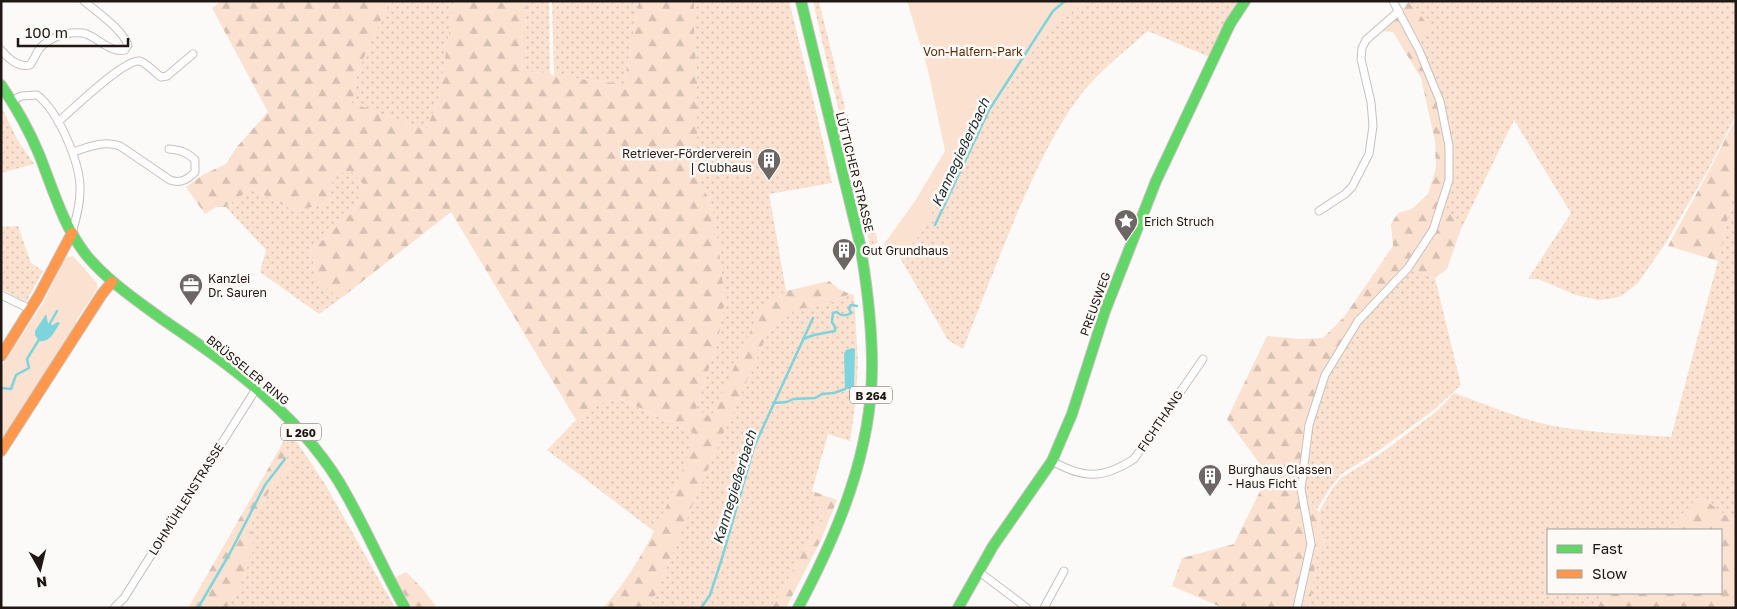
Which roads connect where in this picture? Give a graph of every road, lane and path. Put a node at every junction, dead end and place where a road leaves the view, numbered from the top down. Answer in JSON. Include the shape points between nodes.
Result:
{"nodes":[{"id":1,"x":84,"y":1,"type":"edge"},
{"id":2,"x":801,"y":1,"type":"edge"},
{"id":3,"x":1245,"y":1,"type":"edge"},
{"id":4,"x":1393,"y":1,"type":"edge"},
{"id":5,"x":1399,"y":11,"type":"junction"},
{"id":6,"x":1,"y":50,"type":"edge"},
{"id":7,"x":193,"y":54,"type":"dead end"},
{"id":8,"x":1,"y":85,"type":"edge"},
{"id":9,"x":12,"y":101,"type":"junction"},
{"id":10,"x":58,"y":122,"type":"junction"},
{"id":11,"x":169,"y":149,"type":"dead end"},
{"id":12,"x":72,"y":152,"type":"junction"},
{"id":13,"x":1319,"y":211,"type":"dead end"},
{"id":14,"x":72,"y":233,"type":"junction"},
{"id":15,"x":112,"y":282,"type":"junction"},
{"id":16,"x":1,"y":295,"type":"edge"},
{"id":17,"x":30,"y":309,"type":"junction"},
{"id":18,"x":1,"y":356,"type":"edge"},
{"id":19,"x":1202,"y":360,"type":"dead end"},
{"id":20,"x":256,"y":389,"type":"junction"},
{"id":21,"x":1,"y":451,"type":"edge"},
{"id":22,"x":1052,"y":462,"type":"junction"},
{"id":23,"x":978,"y":571,"type":"junction"},
{"id":24,"x":1064,"y":571,"type":"dead end"},
{"id":25,"x":402,"y":606,"type":"edge"},
{"id":26,"x":114,"y":608,"type":"edge"},
{"id":27,"x":798,"y":608,"type":"edge"},
{"id":28,"x":958,"y":608,"type":"edge"},
{"id":29,"x":1027,"y":608,"type":"edge"},
{"id":30,"x":1044,"y":608,"type":"edge"},
{"id":31,"x":1297,"y":608,"type":"edge"}],
"edges":[{"from":1,"to":6,"type":"street","via":[[126,40],[126,50],[114,50],[93,37],[71,33],[48,41],[30,65],[17,65]]},
{"from":2,"to":27,"type":"main road","name":"LÜTTICHER STRASSE","number":"B 264","via":[[857,230],[870,304],[873,345],[872,387],[862,451],[833,538]]},
{"from":3,"to":22,"type":"main road","name":"PREUSWEG","via":[[1230,24],[1156,181],[1105,311],[1072,414]]},
{"from":4,"to":5,"type":"street"},
{"from":5,"to":13,"type":"street","via":[[1366,40],[1362,48],[1361,59],[1372,102],[1369,154],[1352,187]]},
{"from":5,"to":31,"type":"street","via":[[1420,50],[1440,101],[1449,146],[1449,180],[1433,230],[1408,268],[1358,321],[1325,376],[1309,425],[1301,489],[1311,544]]},
{"from":7,"to":10,"type":"street","via":[[167,76],[161,77],[141,61],[128,64]]},
{"from":8,"to":9,"type":"main road","name":"BRÜSSELER RING","number":"L 260"},
{"from":9,"to":10,"type":"street","via":[[21,96],[37,95]]},
{"from":9,"to":14,"type":"main road","name":"BRÜSSELER RING","number":"L 260"},
{"from":10,"to":12,"type":"street"},
{"from":11,"to":12,"type":"street","via":[[190,155],[195,160],[195,172],[174,182],[113,144],[98,144]]},
{"from":12,"to":14,"type":"street","via":[[78,171],[80,203]]},
{"from":14,"to":15,"type":"main road","name":"BRÜSSELER RING","number":"L 260","via":[[87,256]]},
{"from":14,"to":17,"type":"main road"},
{"from":15,"to":20,"type":"main road","name":"BRÜSSELER RING","number":"L 260"},
{"from":15,"to":21,"type":"main road"},
{"from":16,"to":17,"type":"street"},
{"from":17,"to":18,"type":"main road"},
{"from":19,"to":22,"type":"street","name":"FICHTHANG","via":[[1134,459],[1121,468],[1088,475],[1069,471]]},
{"from":20,"to":25,"type":"main road","name":"BRÜSSELER RING","number":"L 260","via":[[294,424],[323,458],[345,492]]},
{"from":20,"to":26,"type":"street","name":"LOHMÜHLENSTRASSE","via":[[124,598]]},
{"from":22,"to":23,"type":"main road","name":"PREUSWEG"},
{"from":23,"to":28,"type":"main road","name":"PREUSWEG"},
{"from":23,"to":29,"type":"street"},
{"from":24,"to":30,"type":"street"}]}
